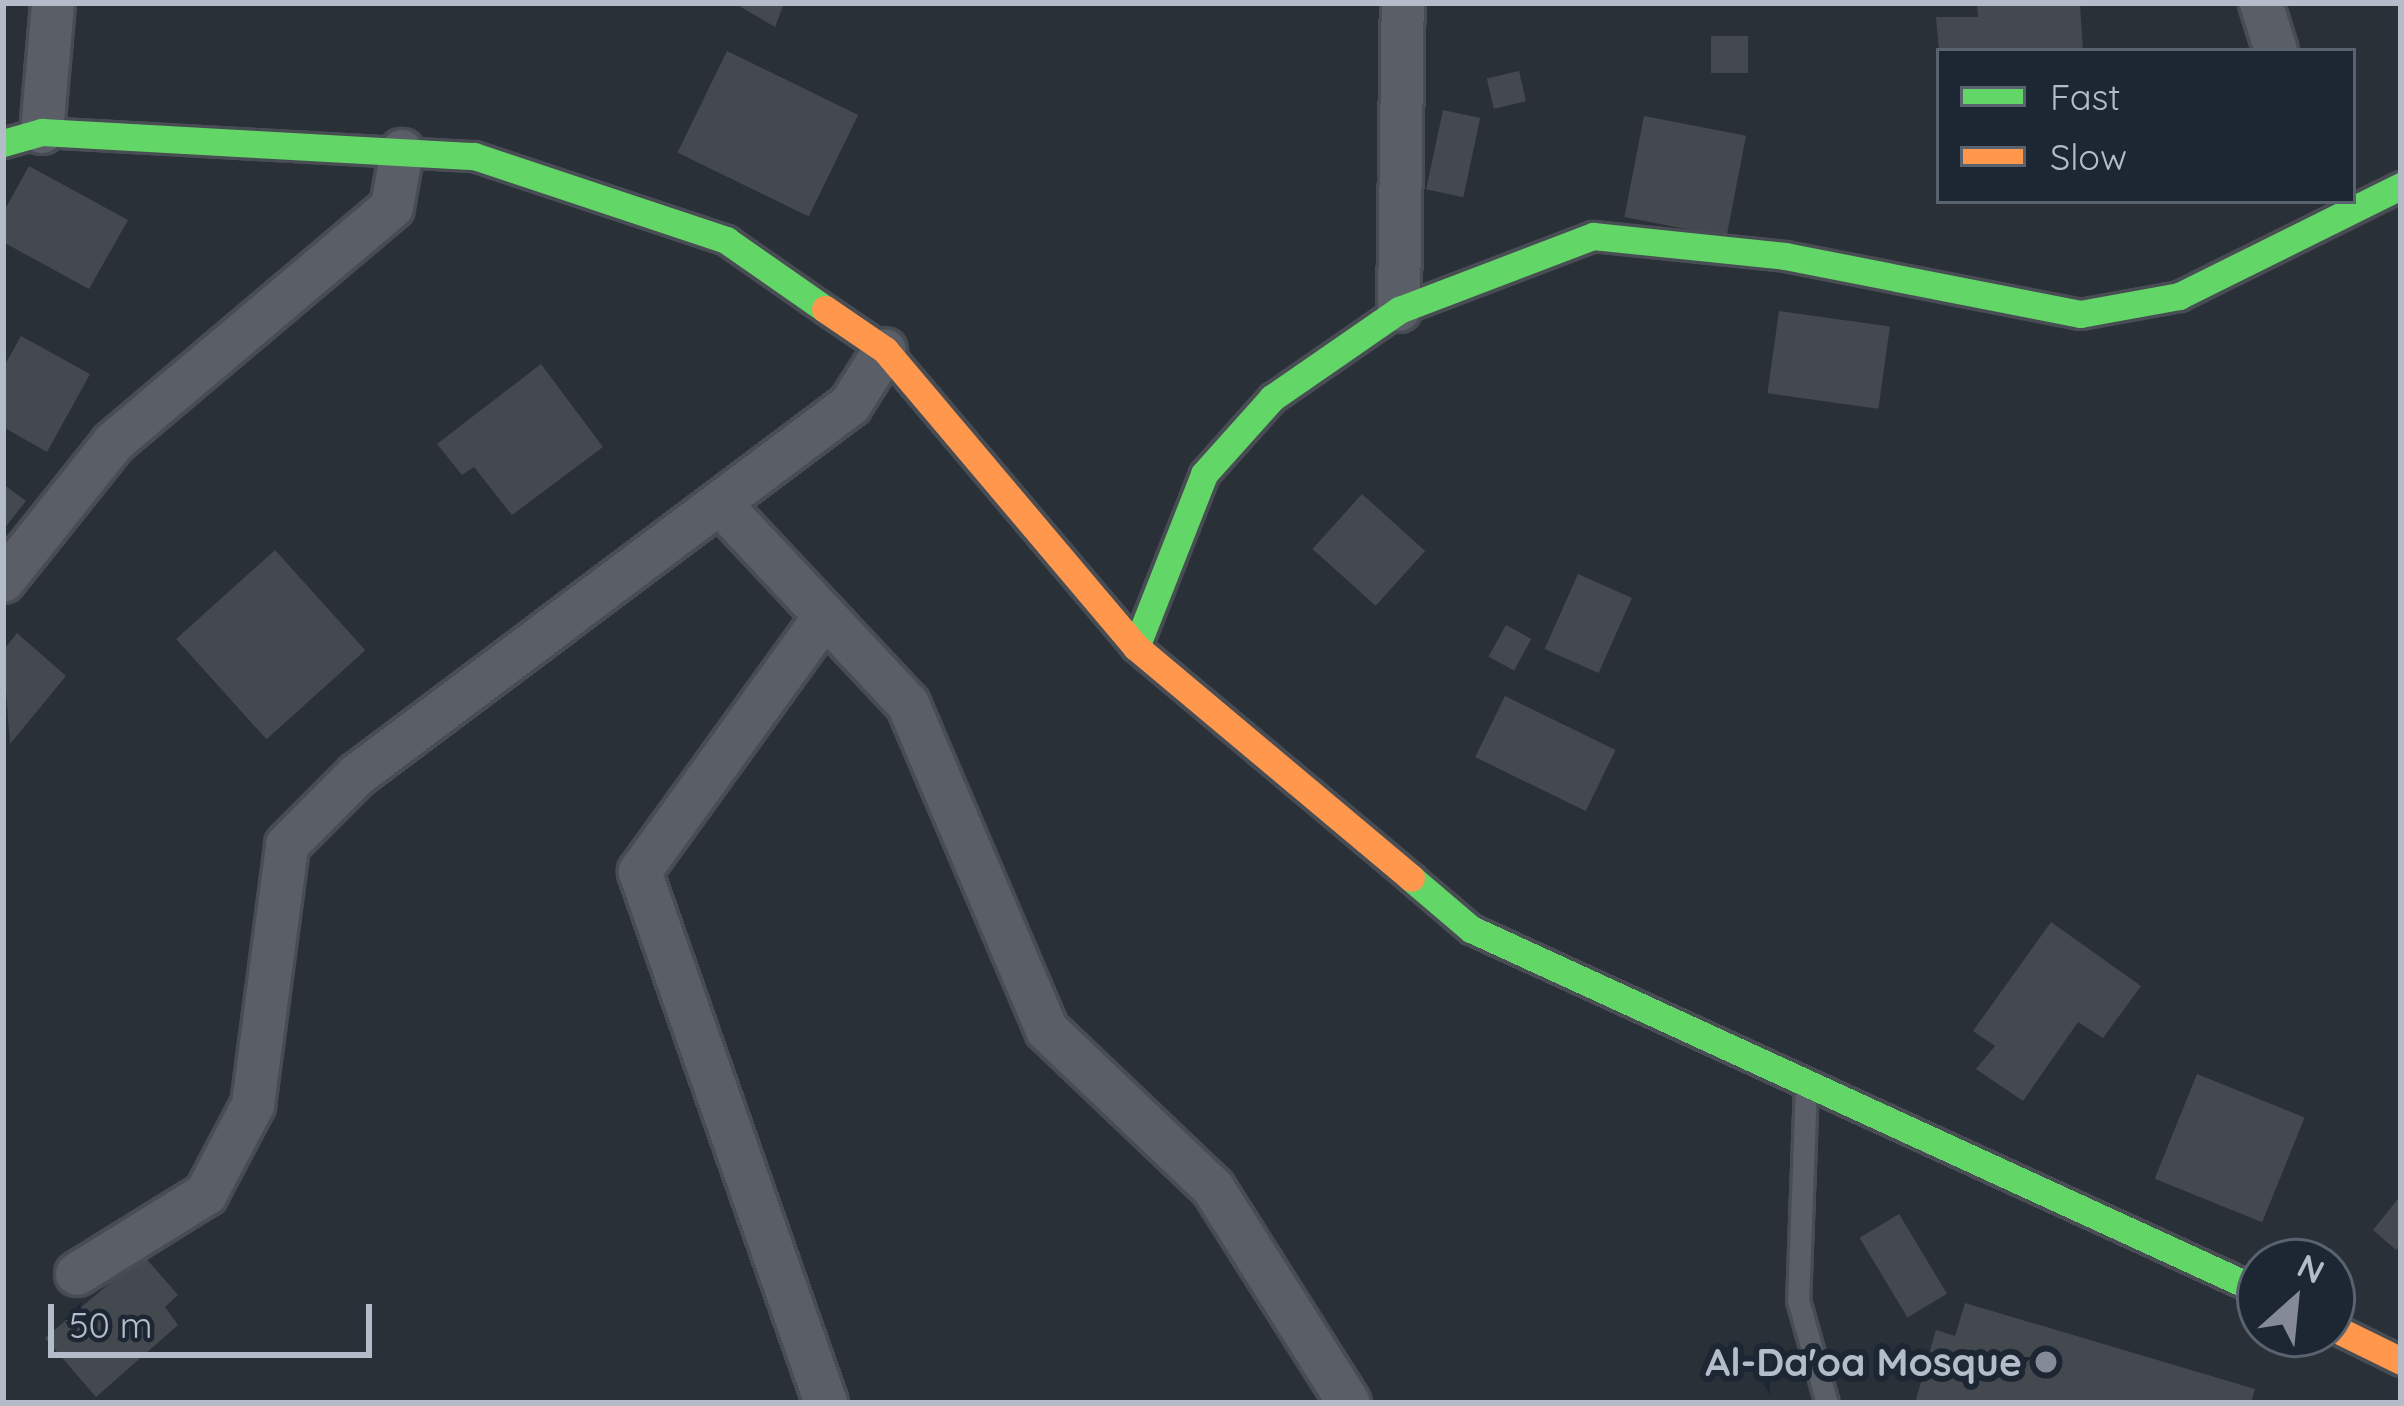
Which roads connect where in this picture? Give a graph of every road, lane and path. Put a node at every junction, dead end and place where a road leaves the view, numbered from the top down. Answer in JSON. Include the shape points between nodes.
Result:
{"nodes":[{"id":1,"x":53,"y":3,"type":"edge"},
{"id":2,"x":1402,"y":3,"type":"edge"},
{"id":3,"x":2261,"y":3,"type":"edge"},
{"id":4,"x":2275,"y":48,"type":"edge"},
{"id":5,"x":22,"y":138,"type":"edge"},
{"id":6,"x":402,"y":151,"type":"junction"},
{"id":7,"x":2401,"y":186,"type":"edge"},
{"id":8,"x":2356,"y":201,"type":"edge"},
{"id":9,"x":2323,"y":212,"type":"edge"},
{"id":10,"x":1399,"y":310,"type":"junction"},
{"id":11,"x":886,"y":350,"type":"junction"},
{"id":12,"x":722,"y":506,"type":"junction"},
{"id":13,"x":3,"y":581,"type":"edge"},
{"id":14,"x":825,"y":616,"type":"junction"},
{"id":15,"x":1136,"y":647,"type":"junction"},
{"id":16,"x":1808,"y":1079,"type":"junction"},
{"id":17,"x":77,"y":1274,"type":"dead end"},
{"id":18,"x":2236,"y":1280,"type":"edge"},
{"id":19,"x":2356,"y":1339,"type":"edge"},
{"id":20,"x":2401,"y":1361,"type":"edge"},
{"id":21,"x":826,"y":1403,"type":"edge"},
{"id":22,"x":1349,"y":1403,"type":"edge"},
{"id":23,"x":1828,"y":1403,"type":"edge"}],
"edges":[{"from":1,"to":5,"type":"street"},
{"from":2,"to":10,"type":"street"},
{"from":3,"to":4,"type":"street"},
{"from":5,"to":6,"type":"street"},
{"from":6,"to":11,"type":"street","via":[[474,157],[726,239]]},
{"from":6,"to":13,"type":"street","via":[[392,207],[113,443]]},
{"from":7,"to":8,"type":"street"},
{"from":9,"to":10,"type":"street","via":[[2179,296],[2080,314],[1785,256],[1592,236]]},
{"from":10,"to":15,"type":"street","via":[[1272,398],[1204,474]]},
{"from":11,"to":12,"type":"street","via":[[850,405]]},
{"from":11,"to":15,"type":"street"},
{"from":12,"to":14,"type":"street"},
{"from":12,"to":17,"type":"street","via":[[357,775],[287,844],[253,1105],[206,1194]]},
{"from":14,"to":21,"type":"street","via":[[640,872]]},
{"from":14,"to":22,"type":"street","via":[[908,704],[1047,1030],[1213,1188]]},
{"from":15,"to":16,"type":"street","via":[[1472,929]]},
{"from":16,"to":18,"type":"street"},
{"from":16,"to":23,"type":"lane","via":[[1798,1107],[1798,1300]]},
{"from":19,"to":20,"type":"street"}]}
